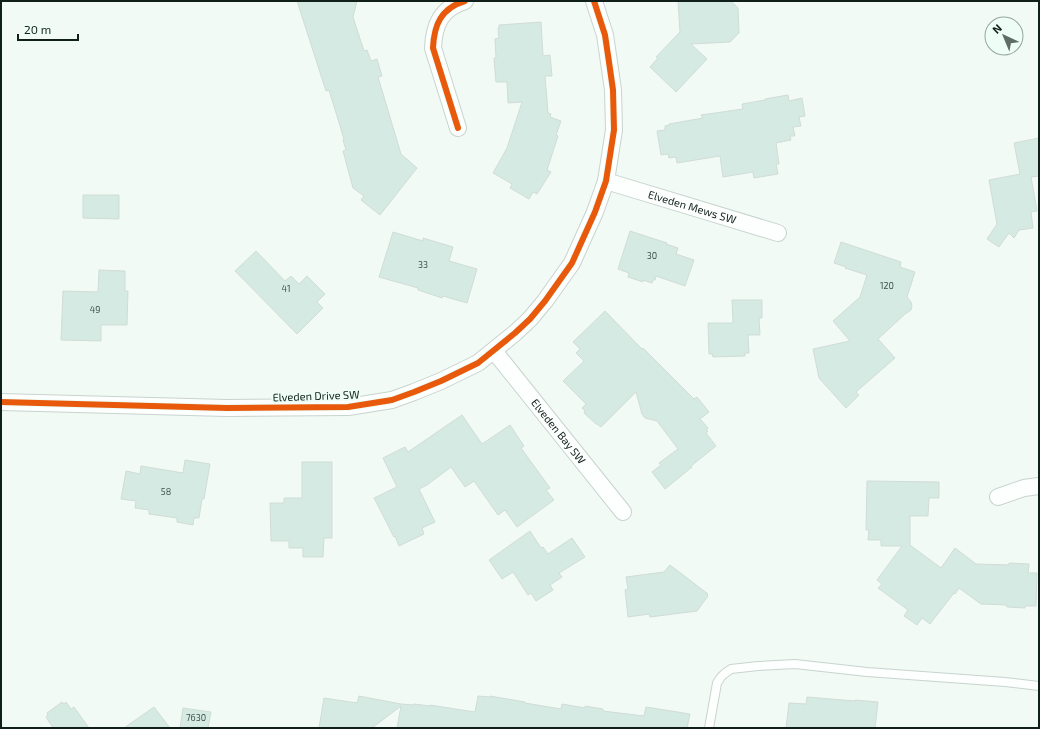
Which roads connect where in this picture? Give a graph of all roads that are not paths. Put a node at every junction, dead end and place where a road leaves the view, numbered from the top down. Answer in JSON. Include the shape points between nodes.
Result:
{"nodes":[{"id":1,"x":465,"y":1,"type":"edge"},
{"id":2,"x":594,"y":1,"type":"edge"},
{"id":3,"x":458,"y":128,"type":"dead end"},
{"id":4,"x":606,"y":181,"type":"junction"},
{"id":5,"x":778,"y":234,"type":"dead end"},
{"id":6,"x":494,"y":351,"type":"junction"},
{"id":7,"x":1,"y":402,"type":"edge"},
{"id":8,"x":1039,"y":486,"type":"edge"},
{"id":9,"x":998,"y":498,"type":"dead end"},
{"id":10,"x":623,"y":512,"type":"dead end"},
{"id":11,"x":1039,"y":686,"type":"edge"},
{"id":12,"x":709,"y":728,"type":"edge"}],
"edges":[{"from":1,"to":3,"type":"street","via":[[447,10],[440,18],[434,34],[433,48]]},
{"from":2,"to":4,"type":"street","name":"Elveden Drive SW","via":[[605,35],[613,90],[614,130]]},
{"from":4,"to":5,"type":"street","name":"Elveden Mews SW"},
{"from":4,"to":6,"type":"street","name":"Elveden Drive SW","via":[[572,263],[530,319]]},
{"from":6,"to":7,"type":"street","name":"Elveden Drive SW","via":[[478,363],[414,392],[392,400],[348,407],[227,408]]},
{"from":6,"to":10,"type":"street","name":"Elveden Bay SW"},
{"from":8,"to":9,"type":"street","via":[[1024,488]]},
{"from":11,"to":12,"type":"lane","via":[[795,664],[731,669],[717,683]]}]}
